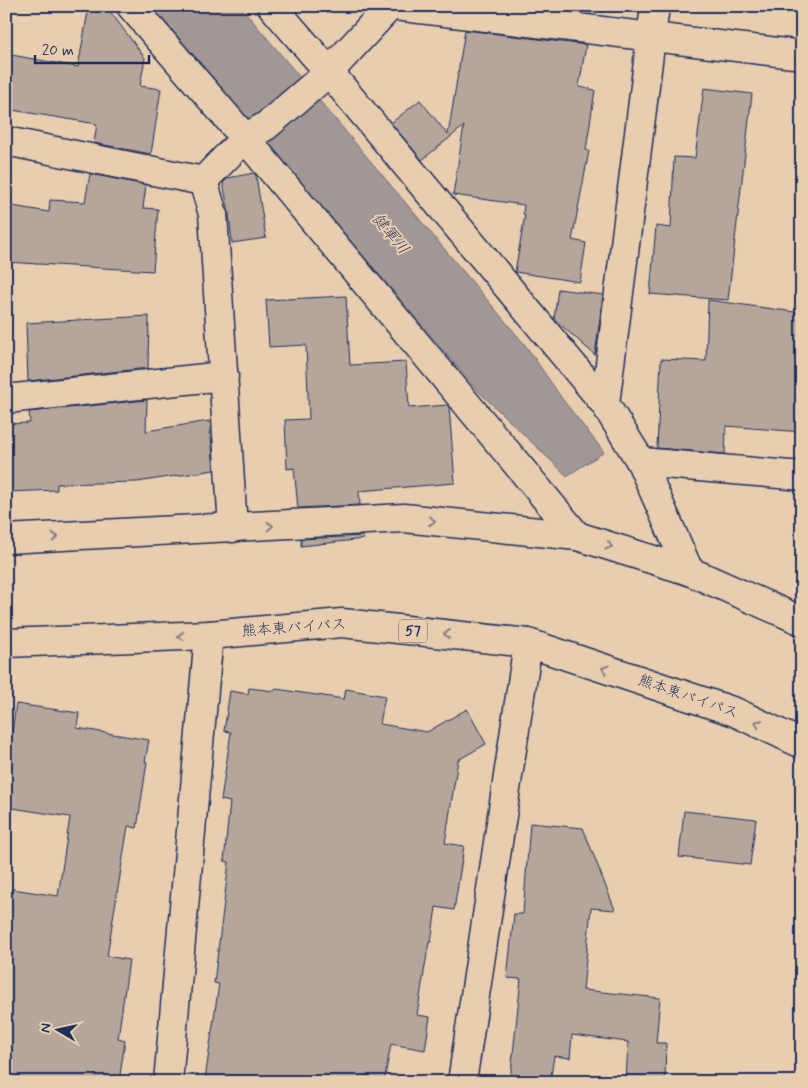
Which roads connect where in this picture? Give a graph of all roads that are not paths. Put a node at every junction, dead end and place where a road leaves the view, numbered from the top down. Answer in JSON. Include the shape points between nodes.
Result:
{"nodes":[{"id":1,"x":130,"y":6,"type":"edge"},
{"id":2,"x":272,"y":6,"type":"edge"},
{"id":3,"x":390,"y":6,"type":"edge"},
{"id":4,"x":394,"y":6,"type":"edge"},
{"id":5,"x":655,"y":6,"type":"edge"},
{"id":6,"x":651,"y":36,"type":"junction"},
{"id":7,"x":802,"y":55,"type":"edge"},
{"id":8,"x":329,"y":72,"type":"junction"},
{"id":9,"x":255,"y":132,"type":"junction"},
{"id":10,"x":6,"y":141,"type":"edge"},
{"id":11,"x":203,"y":181,"type":"junction"},
{"id":12,"x":224,"y":376,"type":"junction"},
{"id":13,"x":6,"y":399,"type":"edge"},
{"id":14,"x":604,"y":404,"type":"junction"},
{"id":15,"x":640,"y":462,"type":"junction"},
{"id":16,"x":802,"y":476,"type":"edge"},
{"id":17,"x":233,"y":528,"type":"junction"},
{"id":18,"x":577,"y":536,"type":"junction"},
{"id":19,"x":6,"y":539,"type":"edge"},
{"id":20,"x":690,"y":571,"type":"junction"},
{"id":21,"x":802,"y":621,"type":"edge"},
{"id":22,"x":209,"y":635,"type":"junction"},
{"id":23,"x":6,"y":644,"type":"edge"},
{"id":24,"x":528,"y":644,"type":"junction"},
{"id":25,"x":802,"y":744,"type":"edge"},
{"id":26,"x":168,"y":1082,"type":"edge"},
{"id":27,"x":462,"y":1082,"type":"edge"}],
"edges":[{"from":1,"to":9,"type":"main road"},
{"from":2,"to":8,"type":"main road"},
{"from":3,"to":8,"type":"main road"},
{"from":4,"to":6,"type":"main road"},
{"from":5,"to":6,"type":"main road"},
{"from":6,"to":7,"type":"main road"},
{"from":6,"to":14,"type":"main road"},
{"from":8,"to":9,"type":"main road"},
{"from":8,"to":14,"type":"main road"},
{"from":9,"to":11,"type":"main road"},
{"from":9,"to":18,"type":"main road"},
{"from":10,"to":11,"type":"main road"},
{"from":11,"to":12,"type":"main road","via":[[213,214]]},
{"from":12,"to":13,"type":"main road"},
{"from":12,"to":17,"type":"main road"},
{"from":14,"to":15,"type":"main road"},
{"from":15,"to":16,"type":"main road"},
{"from":15,"to":20,"type":"main road"},
{"from":17,"to":18,"type":"main road","one_way":true,"via":[[404,518]]},
{"from":19,"to":17,"type":"main road","one_way":true},
{"from":18,"to":20,"type":"main road","one_way":true},
{"from":20,"to":21,"type":"main road"},
{"from":22,"to":23,"type":"main road","name":"熊本東バイパス","number":"57","one_way":true},
{"from":24,"to":22,"type":"main road","name":"熊本東バイパス","number":"57","one_way":true,"via":[[342,623]]},
{"from":22,"to":26,"type":"main road"},
{"from":25,"to":24,"type":"main road","name":"熊本東バイパス","number":"57","one_way":true,"via":[[734,712]]},
{"from":24,"to":27,"type":"main road"}]}
